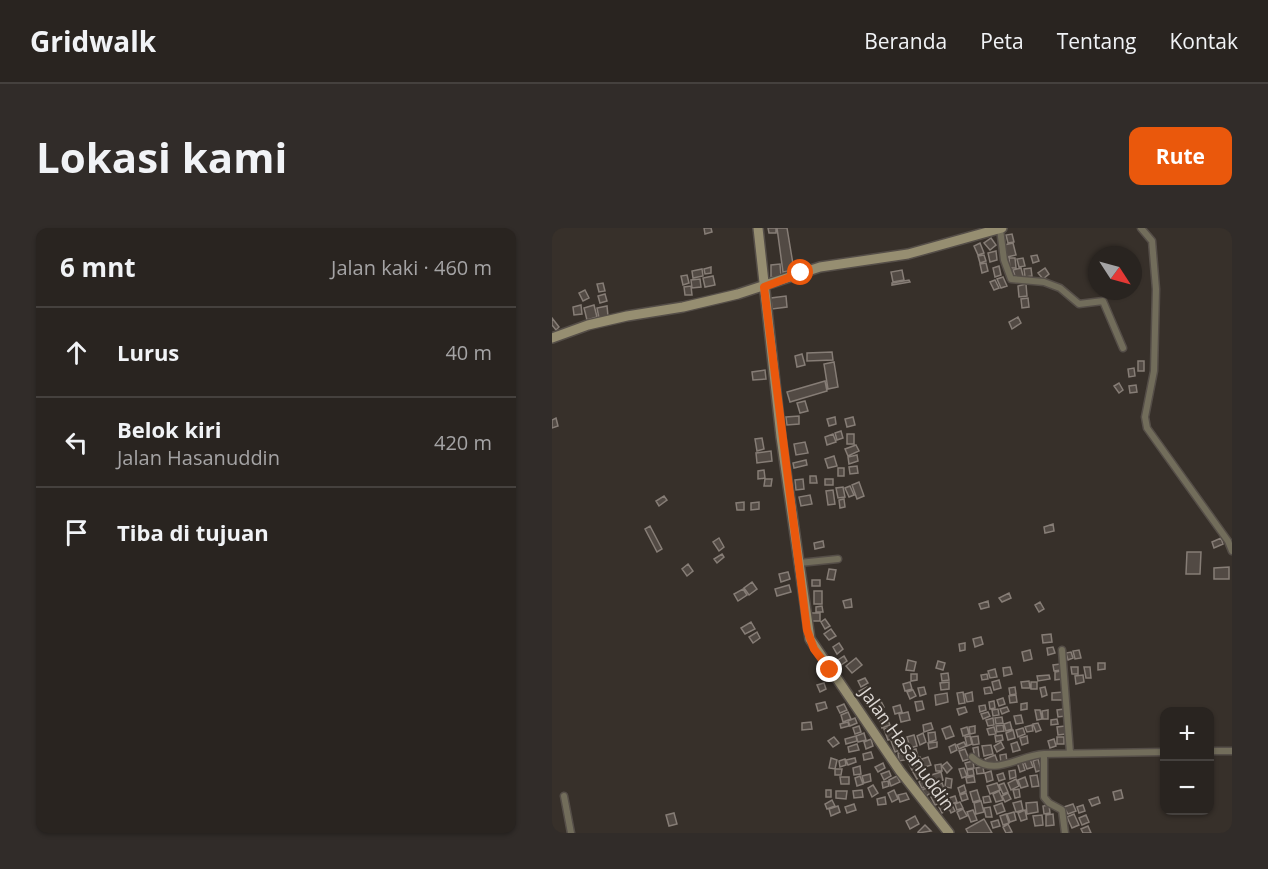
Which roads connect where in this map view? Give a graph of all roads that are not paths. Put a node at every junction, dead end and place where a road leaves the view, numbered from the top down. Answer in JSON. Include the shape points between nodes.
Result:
{"nodes":[{"id":1,"x":758,"y":228,"type":"edge"},
{"id":2,"x":1001,"y":228,"type":"edge"},
{"id":3,"x":1142,"y":228,"type":"edge"},
{"id":4,"x":764,"y":287,"type":"junction"},
{"id":5,"x":552,"y":338,"type":"edge"},
{"id":6,"x":1123,"y":348,"type":"dead end"},
{"id":7,"x":1232,"y":551,"type":"edge"},
{"id":8,"x":838,"y":559,"type":"dead end"},
{"id":9,"x":799,"y":563,"type":"junction"},
{"id":10,"x":1062,"y":650,"type":"dead end"},
{"id":11,"x":1214,"y":751,"type":"edge"},
{"id":12,"x":1232,"y":751,"type":"edge"},
{"id":13,"x":1160,"y":752,"type":"edge"},
{"id":14,"x":1070,"y":753,"type":"junction"},
{"id":15,"x":1044,"y":754,"type":"junction"},
{"id":16,"x":972,"y":758,"type":"dead end"},
{"id":17,"x":564,"y":796,"type":"dead end"},
{"id":18,"x":571,"y":833,"type":"edge"},
{"id":19,"x":949,"y":833,"type":"edge"},
{"id":20,"x":1065,"y":833,"type":"edge"}],
"edges":[{"from":1,"to":4,"type":"street","name":"Jalan Hasanuddin"},
{"from":2,"to":4,"type":"street","via":[[908,254],[820,267]]},
{"from":2,"to":6,"type":"street","via":[[1004,260],[1011,279],[1044,282],[1060,288],[1079,304],[1103,301]]},
{"from":3,"to":7,"type":"street","via":[[1152,241],[1156,289],[1154,371],[1145,417],[1147,428]]},
{"from":4,"to":5,"type":"street","via":[[588,325]]},
{"from":4,"to":9,"type":"street","name":"Jalan Hasanuddin"},
{"from":8,"to":9,"type":"street"},
{"from":9,"to":19,"type":"street","name":"Jalan Hasanuddin","via":[[807,630],[814,649]]},
{"from":10,"to":14,"type":"street"},
{"from":11,"to":12,"type":"street"},
{"from":13,"to":14,"type":"street"},
{"from":14,"to":15,"type":"street"},
{"from":15,"to":16,"type":"street","via":[[996,768]]},
{"from":15,"to":20,"type":"street","via":[[1044,797],[1063,812]]},
{"from":17,"to":18,"type":"street"}]}
